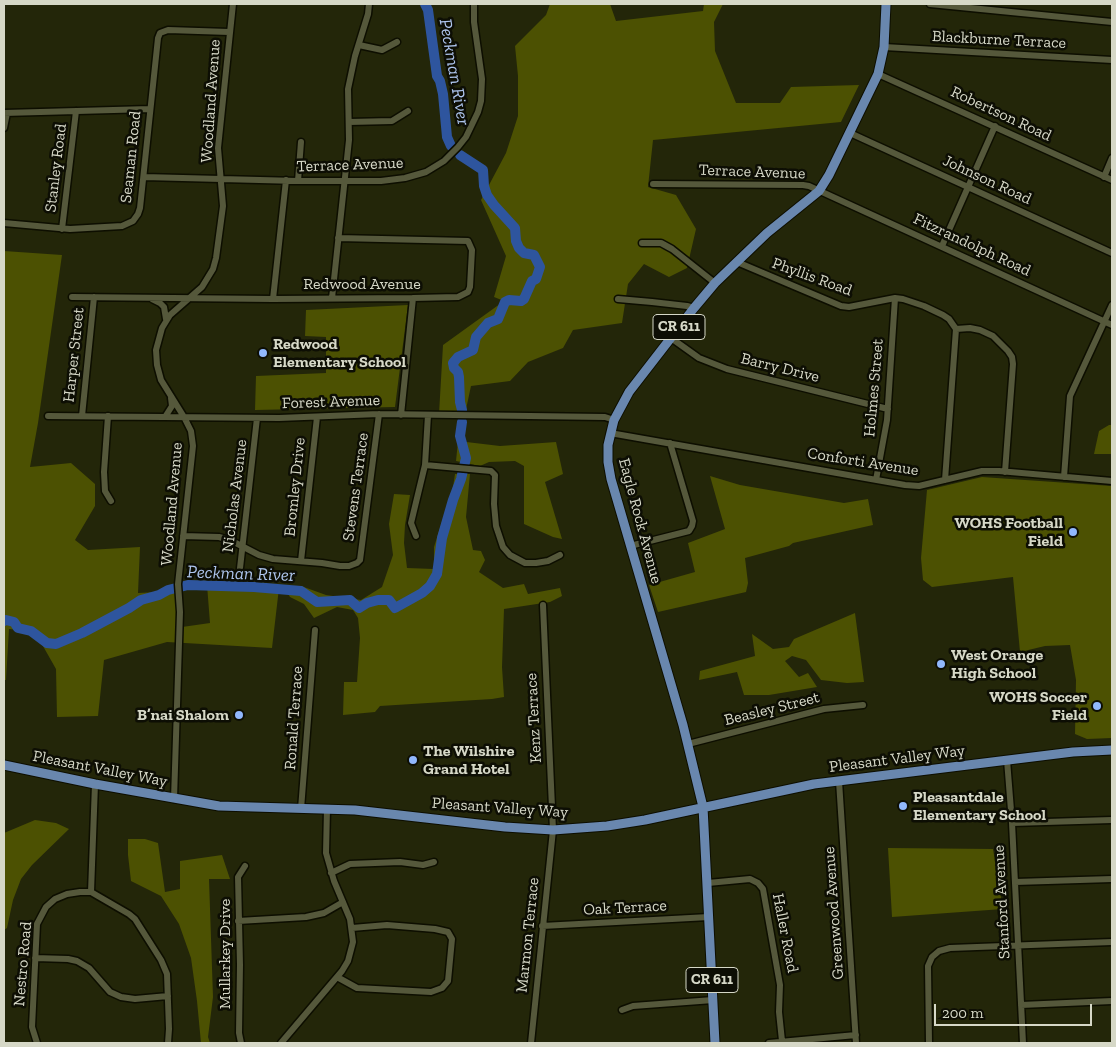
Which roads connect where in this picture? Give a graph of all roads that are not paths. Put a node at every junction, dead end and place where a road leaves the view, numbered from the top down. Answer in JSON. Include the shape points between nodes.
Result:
{"nodes":[{"id":1,"x":233,"y":4,"type":"edge"},
{"id":2,"x":369,"y":4,"type":"edge"},
{"id":3,"x":474,"y":4,"type":"edge"},
{"id":4,"x":886,"y":4,"type":"edge"},
{"id":5,"x":930,"y":4,"type":"edge"},
{"id":6,"x":1112,"y":22,"type":"edge"},
{"id":7,"x":229,"y":32,"type":"junction"},
{"id":8,"x":398,"y":42,"type":"dead end"},
{"id":9,"x":359,"y":45,"type":"junction"},
{"id":10,"x":884,"y":47,"type":"junction"},
{"id":11,"x":1112,"y":60,"type":"edge"},
{"id":12,"x":878,"y":74,"type":"junction"},
{"id":13,"x":150,"y":108,"type":"junction"},
{"id":14,"x":76,"y":111,"type":"junction"},
{"id":15,"x":408,"y":111,"type":"dead end"},
{"id":16,"x":6,"y":113,"type":"edge"},
{"id":17,"x":349,"y":122,"type":"junction"},
{"id":18,"x":995,"y":126,"type":"junction"},
{"id":19,"x":4,"y":128,"type":"edge"},
{"id":20,"x":850,"y":133,"type":"junction"},
{"id":21,"x":301,"y":142,"type":"dead end"},
{"id":22,"x":1112,"y":158,"type":"edge"},
{"id":23,"x":144,"y":177,"type":"junction"},
{"id":24,"x":1104,"y":177,"type":"junction"},
{"id":25,"x":221,"y":179,"type":"junction"},
{"id":26,"x":286,"y":180,"type":"junction"},
{"id":27,"x":345,"y":180,"type":"junction"},
{"id":28,"x":1112,"y":180,"type":"edge"},
{"id":29,"x":298,"y":181,"type":"junction"},
{"id":30,"x":653,"y":184,"type":"dead end"},
{"id":31,"x":968,"y":186,"type":"junction"},
{"id":32,"x":819,"y":191,"type":"junction"},
{"id":33,"x":4,"y":223,"type":"edge"},
{"id":34,"x":62,"y":229,"type":"junction"},
{"id":35,"x":338,"y":238,"type":"junction"},
{"id":36,"x":642,"y":243,"type":"dead end"},
{"id":37,"x":942,"y":246,"type":"junction"},
{"id":38,"x":1112,"y":253,"type":"edge"},
{"id":39,"x":737,"y":262,"type":"junction"},
{"id":40,"x":715,"y":283,"type":"junction"},
{"id":41,"x":72,"y":297,"type":"dead end"},
{"id":42,"x":94,"y":297,"type":"junction"},
{"id":43,"x":148,"y":298,"type":"junction"},
{"id":44,"x":190,"y":298,"type":"junction"},
{"id":45,"x":332,"y":298,"type":"junction"},
{"id":46,"x":413,"y":298,"type":"junction"},
{"id":47,"x":895,"y":298,"type":"junction"},
{"id":48,"x":273,"y":299,"type":"junction"},
{"id":49,"x":618,"y":299,"type":"dead end"},
{"id":50,"x":1112,"y":305,"type":"edge"},
{"id":51,"x":694,"y":308,"type":"junction"},
{"id":52,"x":166,"y":321,"type":"junction"},
{"id":53,"x":1105,"y":321,"type":"junction"},
{"id":54,"x":1112,"y":325,"type":"edge"},
{"id":55,"x":956,"y":329,"type":"junction"},
{"id":56,"x":671,"y":338,"type":"junction"},
{"id":57,"x":171,"y":397,"type":"junction"},
{"id":58,"x":888,"y":409,"type":"junction"},
{"id":59,"x":379,"y":414,"type":"junction"},
{"id":60,"x":401,"y":415,"type":"junction"},
{"id":61,"x":428,"y":415,"type":"junction"},
{"id":62,"x":48,"y":416,"type":"dead end"},
{"id":63,"x":82,"y":416,"type":"junction"},
{"id":64,"x":108,"y":416,"type":"junction"},
{"id":65,"x":165,"y":417,"type":"junction"},
{"id":66,"x":184,"y":417,"type":"junction"},
{"id":67,"x":317,"y":417,"type":"junction"},
{"id":68,"x":257,"y":418,"type":"junction"},
{"id":69,"x":614,"y":420,"type":"junction"},
{"id":70,"x":610,"y":433,"type":"junction"},
{"id":71,"x":670,"y":443,"type":"junction"},
{"id":72,"x":425,"y":465,"type":"junction"},
{"id":73,"x":1004,"y":472,"type":"junction"},
{"id":74,"x":1064,"y":477,"type":"junction"},
{"id":75,"x":876,"y":480,"type":"junction"},
{"id":76,"x":945,"y":480,"type":"junction"},
{"id":77,"x":1112,"y":481,"type":"edge"},
{"id":78,"x":112,"y":501,"type":"dead end"},
{"id":79,"x":183,"y":536,"type":"junction"},
{"id":80,"x":416,"y":536,"type":"dead end"},
{"id":81,"x":243,"y":546,"type":"junction"},
{"id":82,"x":630,"y":546,"type":"junction"},
{"id":83,"x":560,"y":555,"type":"dead end"},
{"id":84,"x":301,"y":561,"type":"junction"},
{"id":85,"x":239,"y":577,"type":"dead end"},
{"id":86,"x":543,"y":605,"type":"dead end"},
{"id":87,"x":315,"y":630,"type":"dead end"},
{"id":88,"x":863,"y":705,"type":"dead end"},
{"id":89,"x":688,"y":744,"type":"junction"},
{"id":90,"x":1112,"y":750,"type":"edge"},
{"id":91,"x":1006,"y":760,"type":"junction"},
{"id":92,"x":4,"y":765,"type":"edge"},
{"id":93,"x":839,"y":781,"type":"junction"},
{"id":94,"x":95,"y":784,"type":"junction"},
{"id":95,"x":174,"y":799,"type":"junction"},
{"id":96,"x":703,"y":807,"type":"junction"},
{"id":97,"x":301,"y":809,"type":"junction"},
{"id":98,"x":327,"y":809,"type":"junction"},
{"id":99,"x":1112,"y":820,"type":"edge"},
{"id":100,"x":1012,"y":823,"type":"junction"},
{"id":101,"x":553,"y":830,"type":"junction"},
{"id":102,"x":434,"y":862,"type":"dead end"},
{"id":103,"x":244,"y":866,"type":"dead end"},
{"id":104,"x":331,"y":873,"type":"junction"},
{"id":105,"x":1112,"y":879,"type":"edge"},
{"id":106,"x":1015,"y":882,"type":"junction"},
{"id":107,"x":708,"y":883,"type":"junction"},
{"id":108,"x":91,"y":892,"type":"junction"},
{"id":109,"x":343,"y":902,"type":"junction"},
{"id":110,"x":709,"y":917,"type":"junction"},
{"id":111,"x":238,"y":921,"type":"junction"},
{"id":112,"x":542,"y":926,"type":"junction"},
{"id":113,"x":352,"y":928,"type":"junction"},
{"id":114,"x":1112,"y":942,"type":"edge"},
{"id":115,"x":1018,"y":945,"type":"junction"},
{"id":116,"x":36,"y":958,"type":"junction"},
{"id":117,"x":337,"y":977,"type":"junction"},
{"id":118,"x":168,"y":996,"type":"junction"},
{"id":119,"x":713,"y":1000,"type":"junction"},
{"id":120,"x":1112,"y":1001,"type":"edge"},
{"id":121,"x":1021,"y":1005,"type":"junction"},
{"id":122,"x":622,"y":1010,"type":"dead end"},
{"id":123,"x":856,"y":1035,"type":"junction"},
{"id":124,"x":782,"y":1041,"type":"junction"},
{"id":125,"x":37,"y":1043,"type":"edge"},
{"id":126,"x":168,"y":1043,"type":"edge"},
{"id":127,"x":241,"y":1043,"type":"edge"},
{"id":128,"x":281,"y":1043,"type":"edge"},
{"id":129,"x":531,"y":1043,"type":"edge"},
{"id":130,"x":715,"y":1043,"type":"edge"},
{"id":131,"x":769,"y":1043,"type":"edge"},
{"id":132,"x":856,"y":1043,"type":"edge"},
{"id":133,"x":928,"y":1043,"type":"edge"},
{"id":134,"x":1023,"y":1043,"type":"edge"}],
"edges":[{"from":1,"to":7,"type":"street","name":"Woodland Avenue"},
{"from":2,"to":9,"type":"street"},
{"from":3,"to":27,"type":"street","name":"Terrace Avenue","via":[[482,90],[475,122],[466,138],[444,161],[416,176],[392,180]]},
{"from":4,"to":10,"type":"main road","name":"Eagle Rock Avenue","number":"CR 611"},
{"from":5,"to":6,"type":"street"},
{"from":7,"to":13,"type":"street","name":"Seaman Road","via":[[168,30],[160,33]]},
{"from":7,"to":25,"type":"street","name":"Woodland Avenue","via":[[218,148]]},
{"from":8,"to":9,"type":"street","via":[[382,50]]},
{"from":9,"to":17,"type":"street","via":[[348,89]]},
{"from":10,"to":11,"type":"street","name":"Blackburne Terrace"},
{"from":10,"to":12,"type":"main road","name":"Eagle Rock Avenue","number":"CR 611"},
{"from":12,"to":18,"type":"street","name":"Robertson Road"},
{"from":12,"to":20,"type":"main road","name":"Eagle Rock Avenue","number":"CR 611"},
{"from":13,"to":14,"type":"street"},
{"from":13,"to":23,"type":"street","name":"Seaman Road"},
{"from":14,"to":16,"type":"street"},
{"from":14,"to":34,"type":"street","name":"Stanley Road"},
{"from":15,"to":17,"type":"street","via":[[392,120]]},
{"from":16,"to":19,"type":"street"},
{"from":17,"to":27,"type":"street"},
{"from":18,"to":24,"type":"street","name":"Robertson Road"},
{"from":18,"to":31,"type":"street"},
{"from":20,"to":31,"type":"street","name":"Johnson Road"},
{"from":20,"to":32,"type":"main road","name":"Eagle Rock Avenue","number":"CR 611"},
{"from":21,"to":29,"type":"street"},
{"from":22,"to":24,"type":"street"},
{"from":23,"to":25,"type":"street","name":"Terrace Avenue"},
{"from":23,"to":34,"type":"street","name":"Seaman Road","via":[[140,208],[129,224]]},
{"from":24,"to":28,"type":"street","name":"Robertson Road"},
{"from":25,"to":26,"type":"street","name":"Terrace Avenue"},
{"from":25,"to":44,"type":"street","name":"Woodland Avenue","via":[[223,206],[213,269],[202,288]]},
{"from":26,"to":29,"type":"street","name":"Terrace Avenue"},
{"from":26,"to":48,"type":"street"},
{"from":27,"to":29,"type":"street","name":"Terrace Avenue"},
{"from":27,"to":35,"type":"street"},
{"from":30,"to":32,"type":"street","name":"Terrace Avenue","via":[[803,184]]},
{"from":31,"to":37,"type":"street"},
{"from":31,"to":38,"type":"street","name":"Johnson Road"},
{"from":32,"to":37,"type":"street","name":"Fitzrandolph Road"},
{"from":32,"to":39,"type":"main road","name":"Eagle Rock Avenue","number":"CR 611"},
{"from":33,"to":34,"type":"street","name":"Seaman Road"},
{"from":35,"to":45,"type":"street"},
{"from":35,"to":46,"type":"street","name":"Redwood Avenue","via":[[468,241],[472,250],[468,292],[458,297]]},
{"from":36,"to":40,"type":"street","via":[[661,243],[672,249]]},
{"from":37,"to":53,"type":"street","name":"Fitzrandolph Road"},
{"from":39,"to":40,"type":"main road","name":"Eagle Rock Avenue","number":"CR 611"},
{"from":39,"to":47,"type":"street","name":"Phyllis Road","via":[[849,308]]},
{"from":40,"to":51,"type":"main road","name":"Eagle Rock Avenue","number":"CR 611"},
{"from":41,"to":42,"type":"street","name":"Redwood Avenue"},
{"from":42,"to":43,"type":"street","name":"Redwood Avenue"},
{"from":42,"to":63,"type":"street","name":"Harper Street"},
{"from":43,"to":44,"type":"street","name":"Redwood Avenue"},
{"from":43,"to":52,"type":"street","via":[[164,307]]},
{"from":44,"to":48,"type":"street","name":"Redwood Avenue"},
{"from":44,"to":52,"type":"street","name":"Woodland Avenue"},
{"from":45,"to":46,"type":"street","name":"Redwood Avenue"},
{"from":45,"to":48,"type":"street","name":"Redwood Avenue"},
{"from":46,"to":60,"type":"street"},
{"from":47,"to":55,"type":"street","name":"Phyllis Road","via":[[943,315]]},
{"from":47,"to":58,"type":"street","name":"Holmes Street"},
{"from":49,"to":51,"type":"street"},
{"from":50,"to":53,"type":"street"},
{"from":51,"to":56,"type":"main road","name":"Eagle Rock Avenue","number":"CR 611"},
{"from":52,"to":57,"type":"street","name":"Woodland Avenue","via":[[158,342],[157,365]]},
{"from":53,"to":54,"type":"street","name":"Fitzrandolph Road"},
{"from":53,"to":74,"type":"street","via":[[1070,396]]},
{"from":55,"to":73,"type":"street","via":[[980,330],[993,336],[1012,357]]},
{"from":55,"to":76,"type":"street"},
{"from":56,"to":58,"type":"street","name":"Barry Drive","via":[[699,358],[727,369]]},
{"from":56,"to":69,"type":"main road","name":"Eagle Rock Avenue","number":"CR 611","via":[[629,392]]},
{"from":57,"to":65,"type":"street","via":[[172,406]]},
{"from":57,"to":66,"type":"street","name":"Woodland Avenue"},
{"from":58,"to":75,"type":"street","name":"Holmes Street"},
{"from":59,"to":60,"type":"street","name":"Forest Avenue"},
{"from":59,"to":67,"type":"street","name":"Forest Avenue"},
{"from":59,"to":84,"type":"street","name":"Stevens Terrace","via":[[360,560],[349,566]]},
{"from":60,"to":61,"type":"street","name":"Forest Avenue"},
{"from":61,"to":69,"type":"street","name":"Forest Avenue","via":[[605,417]]},
{"from":61,"to":72,"type":"street"},
{"from":62,"to":63,"type":"street","name":"Forest Avenue"},
{"from":63,"to":64,"type":"street","name":"Forest Avenue"},
{"from":64,"to":65,"type":"street","name":"Forest Avenue"},
{"from":64,"to":78,"type":"street","via":[[104,472],[106,491]]},
{"from":65,"to":66,"type":"street","name":"Forest Avenue"},
{"from":66,"to":68,"type":"street","name":"Forest Avenue"},
{"from":66,"to":79,"type":"street","name":"Woodland Avenue","via":[[191,431],[193,446]]},
{"from":67,"to":68,"type":"street","name":"Forest Avenue"},
{"from":67,"to":84,"type":"street","name":"Bromley Drive"},
{"from":68,"to":81,"type":"street","name":"Nicholas Avenue"},
{"from":69,"to":70,"type":"main road","name":"Eagle Rock Avenue","number":"CR 611"},
{"from":70,"to":71,"type":"street","name":"Conforti Avenue"},
{"from":70,"to":82,"type":"main road","name":"Eagle Rock Avenue","number":"CR 611","via":[[609,471]]},
{"from":71,"to":75,"type":"street","name":"Conforti Avenue"},
{"from":71,"to":82,"type":"street","via":[[692,526],[689,531]]},
{"from":72,"to":80,"type":"street","via":[[411,523]]},
{"from":72,"to":83,"type":"street","via":[[488,470],[495,476],[496,526],[503,547],[525,563],[548,561]]},
{"from":73,"to":74,"type":"street","name":"Conforti Avenue"},
{"from":73,"to":76,"type":"street","name":"Conforti Avenue","via":[[982,471]]},
{"from":74,"to":77,"type":"street","name":"Conforti Avenue"},
{"from":75,"to":76,"type":"street","name":"Conforti Avenue","via":[[918,486]]},
{"from":79,"to":81,"type":"street","name":"Stevens Terrace","via":[[219,537]]},
{"from":79,"to":95,"type":"street","name":"Woodland Avenue","via":[[178,586]]},
{"from":81,"to":84,"type":"street","name":"Stevens Terrace","via":[[272,559]]},
{"from":81,"to":85,"type":"street","name":"Nicholas Avenue"},
{"from":82,"to":89,"type":"main road","name":"Eagle Rock Avenue","number":"CR 611"},
{"from":86,"to":101,"type":"street","name":"Kenz Terrace"},
{"from":87,"to":97,"type":"street","name":"Ronald Terrace"},
{"from":88,"to":89,"type":"street","name":"Beasley Street","via":[[824,709]]},
{"from":89,"to":96,"type":"main road","name":"Eagle Rock Avenue","number":"CR 611"},
{"from":90,"to":91,"type":"main road","name":"Pleasant Valley Way"},
{"from":91,"to":93,"type":"main road","name":"Pleasant Valley Way"},
{"from":91,"to":100,"type":"street","name":"Stanford Avenue"},
{"from":92,"to":94,"type":"main road","name":"Pleasant Valley Way"},
{"from":93,"to":96,"type":"main road","name":"Pleasant Valley Way"},
{"from":93,"to":123,"type":"street","name":"Greenwood Avenue"},
{"from":94,"to":95,"type":"main road","name":"Pleasant Valley Way"},
{"from":94,"to":108,"type":"street"},
{"from":95,"to":97,"type":"main road","name":"Pleasant Valley Way","via":[[233,807]]},
{"from":96,"to":101,"type":"main road","name":"Pleasant Valley Way","via":[[607,826]]},
{"from":96,"to":107,"type":"main road","name":"Eagle Rock Avenue","number":"CR 611"},
{"from":97,"to":98,"type":"main road","name":"Pleasant Valley Way"},
{"from":98,"to":101,"type":"main road","name":"Pleasant Valley Way"},
{"from":98,"to":104,"type":"street","via":[[326,853]]},
{"from":99,"to":100,"type":"street"},
{"from":100,"to":106,"type":"street","name":"Stanford Avenue"},
{"from":101,"to":112,"type":"street","name":"Marmon Terrace"},
{"from":102,"to":104,"type":"street","via":[[423,865],[400,862],[350,864]]},
{"from":103,"to":111,"type":"street","name":"Mullarkey Drive","via":[[238,876]]},
{"from":104,"to":109,"type":"street"},
{"from":105,"to":106,"type":"street"},
{"from":106,"to":115,"type":"street","name":"Stanford Avenue"},
{"from":107,"to":110,"type":"main road","name":"Eagle Rock Avenue","number":"CR 611"},
{"from":107,"to":124,"type":"street","name":"Haller Road","via":[[750,879],[764,890],[780,985]]},
{"from":108,"to":116,"type":"street","name":"Nestro Road","via":[[67,894],[46,907],[38,924]]},
{"from":108,"to":118,"type":"street","via":[[134,919],[162,960],[167,974]]},
{"from":109,"to":111,"type":"street","via":[[324,913],[306,917]]},
{"from":109,"to":113,"type":"street"},
{"from":110,"to":112,"type":"street","name":"Oak Terrace"},
{"from":110,"to":119,"type":"main road","name":"Eagle Rock Avenue","number":"CR 611"},
{"from":111,"to":127,"type":"street","name":"Mullarkey Drive","via":[[238,1033]]},
{"from":112,"to":129,"type":"street","name":"Marmon Terrace"},
{"from":113,"to":117,"type":"street","via":[[351,952]]},
{"from":113,"to":117,"type":"street","via":[[387,925],[448,932],[452,939],[448,981],[442,988],[431,992],[357,988]]},
{"from":114,"to":115,"type":"street"},
{"from":115,"to":121,"type":"street","name":"Stanford Avenue"},
{"from":115,"to":133,"type":"street","via":[[950,948],[932,957],[928,966]]},
{"from":116,"to":118,"type":"street","via":[[77,961],[89,968],[110,992],[121,997]]},
{"from":116,"to":125,"type":"street","name":"Nestro Road","via":[[32,1027]]},
{"from":117,"to":128,"type":"street"},
{"from":118,"to":126,"type":"street"},
{"from":119,"to":122,"type":"street","via":[[633,1006]]},
{"from":119,"to":130,"type":"main road","name":"Eagle Rock Avenue","number":"CR 611"},
{"from":120,"to":121,"type":"street"},
{"from":121,"to":134,"type":"street","name":"Stanford Avenue"},
{"from":123,"to":124,"type":"street"},
{"from":123,"to":132,"type":"street","name":"Greenwood Avenue"},
{"from":124,"to":131,"type":"street"}]}
